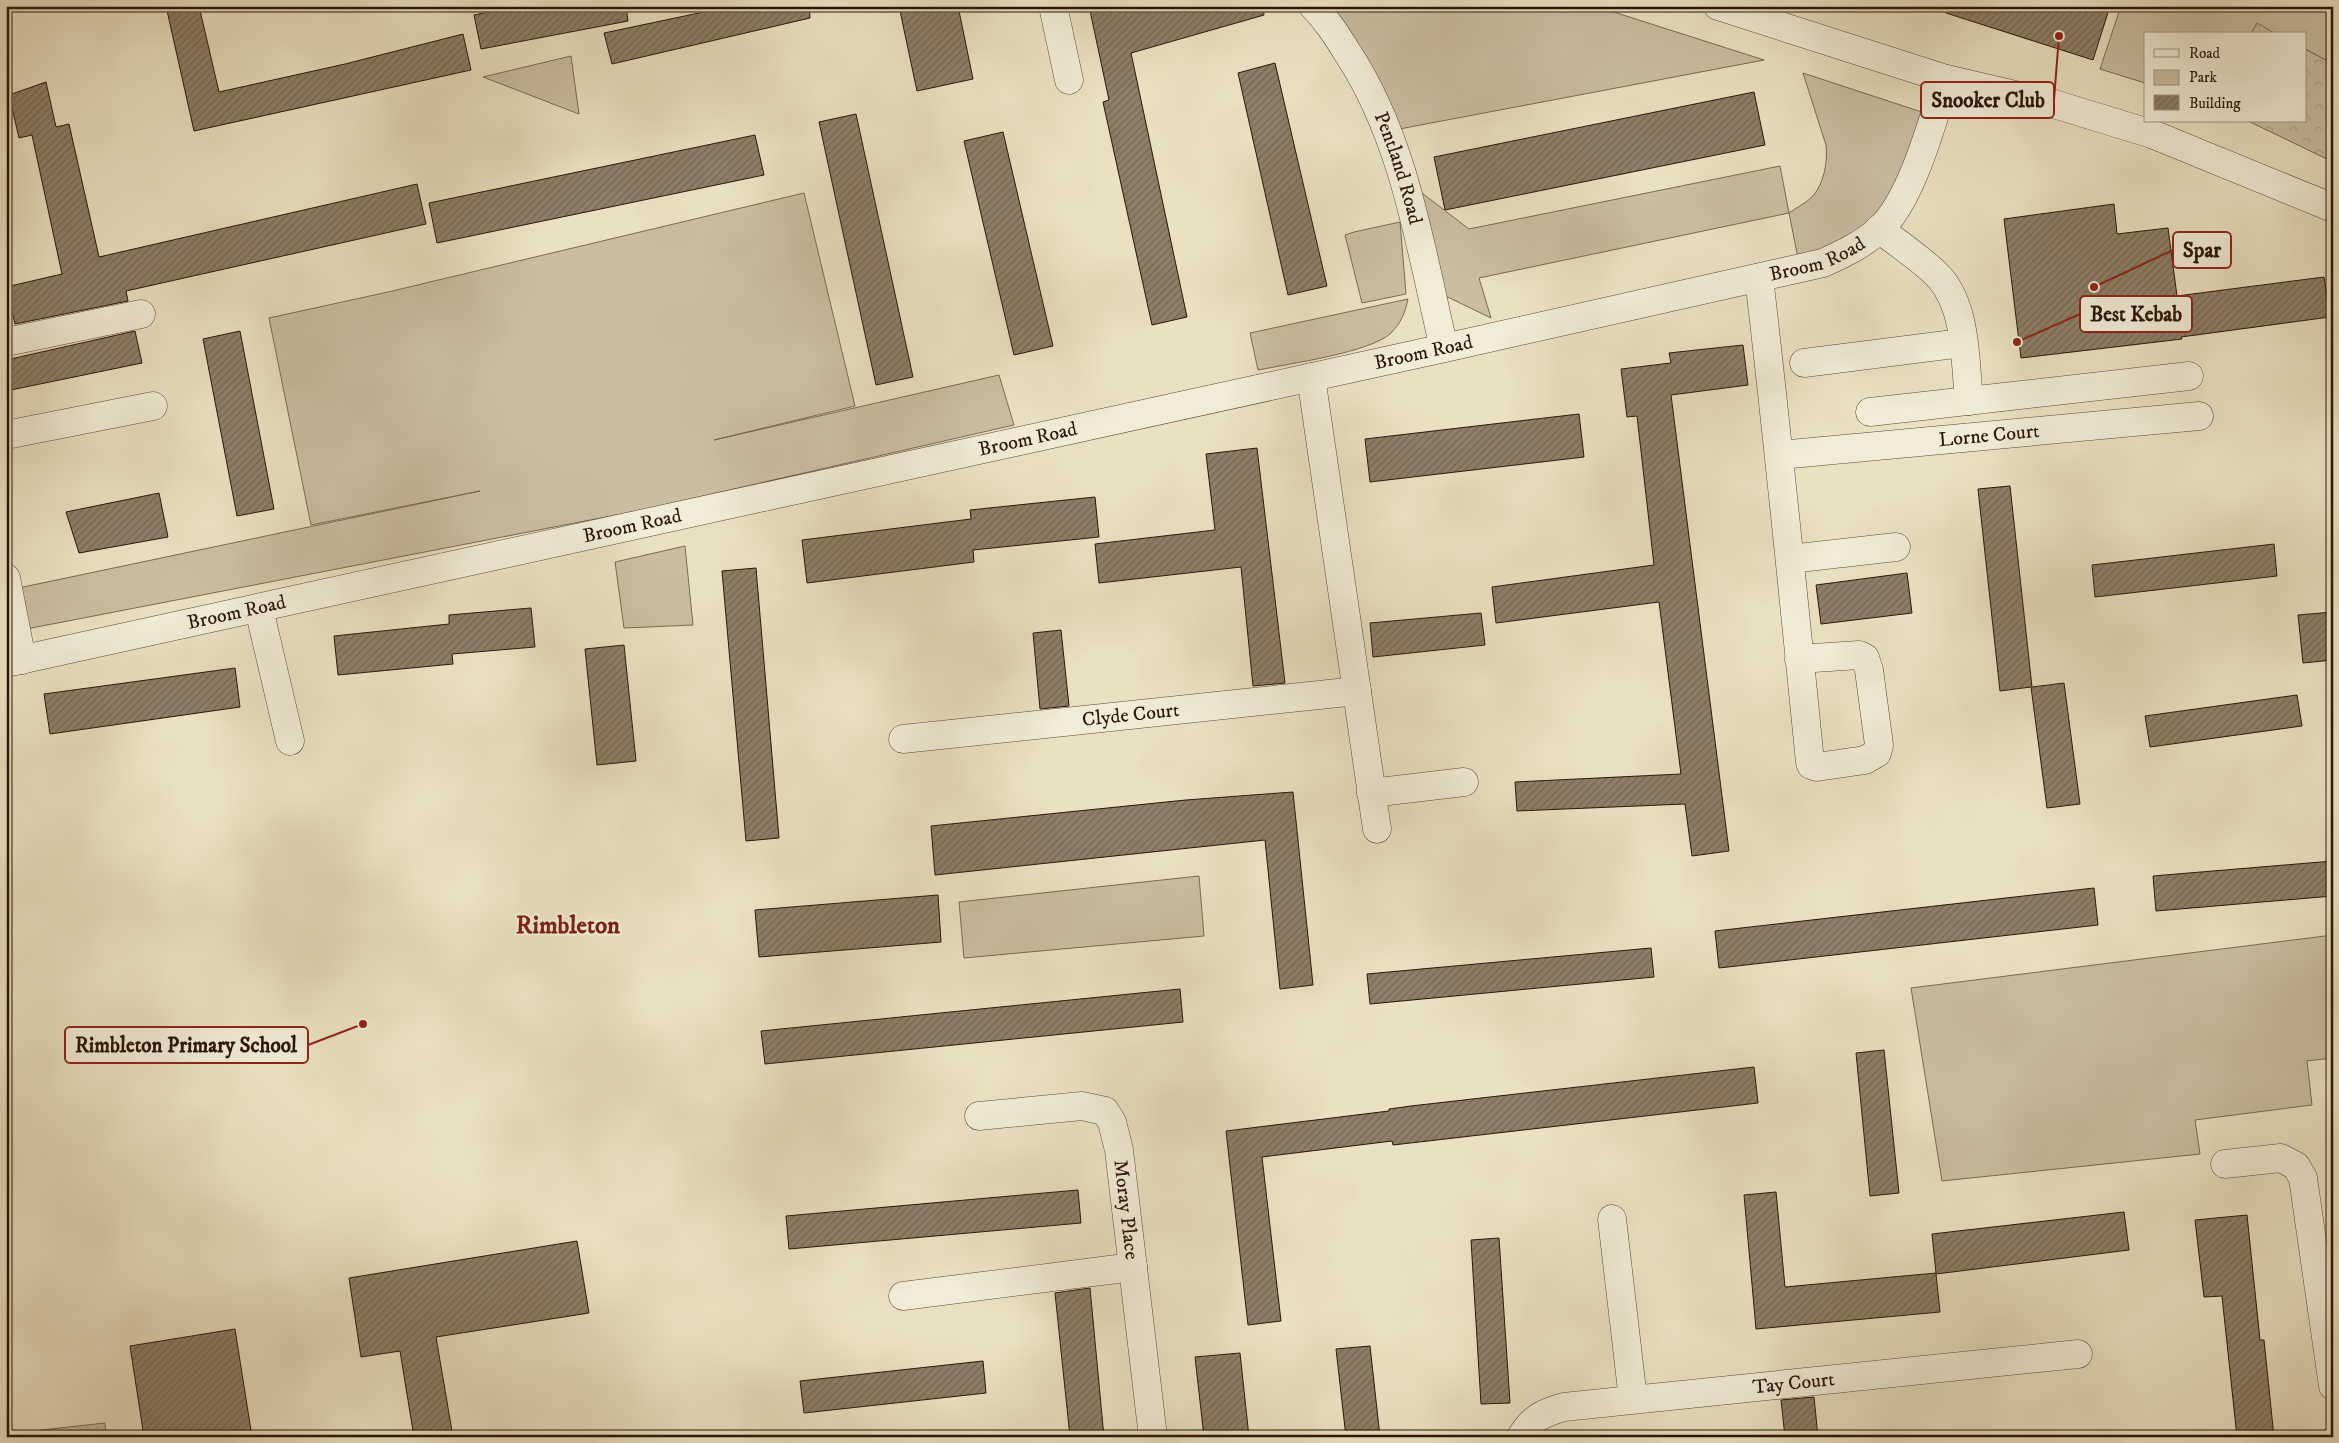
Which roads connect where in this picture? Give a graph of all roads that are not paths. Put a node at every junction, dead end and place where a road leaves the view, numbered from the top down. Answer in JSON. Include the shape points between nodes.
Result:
{"nodes":[{"id":1,"x":1053,"y":6,"type":"edge"},
{"id":2,"x":1313,"y":6,"type":"edge"},
{"id":3,"x":1718,"y":6,"type":"edge"},
{"id":4,"x":1946,"y":79,"type":"junction"},
{"id":5,"x":1069,"y":80,"type":"dead end"},
{"id":6,"x":2333,"y":208,"type":"edge"},
{"id":7,"x":1879,"y":229,"type":"junction"},
{"id":8,"x":1759,"y":278,"type":"junction"},
{"id":9,"x":141,"y":314,"type":"dead end"},
{"id":10,"x":6,"y":342,"type":"edge"},
{"id":11,"x":1962,"y":344,"type":"junction"},
{"id":12,"x":1444,"y":348,"type":"junction"},
{"id":13,"x":1804,"y":363,"type":"dead end"},
{"id":14,"x":2189,"y":376,"type":"dead end"},
{"id":15,"x":1311,"y":377,"type":"junction"},
{"id":16,"x":1969,"y":401,"type":"junction"},
{"id":17,"x":153,"y":406,"type":"dead end"},
{"id":18,"x":1870,"y":412,"type":"dead end"},
{"id":19,"x":2198,"y":416,"type":"dead end"},
{"id":20,"x":6,"y":435,"type":"edge"},
{"id":21,"x":1780,"y":455,"type":"junction"},
{"id":22,"x":1896,"y":548,"type":"dead end"},
{"id":23,"x":1790,"y":558,"type":"junction"},
{"id":24,"x":6,"y":578,"type":"edge"},
{"id":25,"x":259,"y":609,"type":"junction"},
{"id":26,"x":1799,"y":659,"type":"junction"},
{"id":27,"x":14,"y":662,"type":"edge"},
{"id":28,"x":1357,"y":691,"type":"junction"},
{"id":29,"x":903,"y":740,"type":"dead end"},
{"id":30,"x":290,"y":741,"type":"dead end"},
{"id":31,"x":1464,"y":782,"type":"dead end"},
{"id":32,"x":1371,"y":793,"type":"junction"},
{"id":33,"x":1377,"y":829,"type":"dead end"},
{"id":34,"x":979,"y":1116,"type":"dead end"},
{"id":35,"x":2224,"y":1164,"type":"dead end"},
{"id":36,"x":1612,"y":1219,"type":"dead end"},
{"id":37,"x":1133,"y":1267,"type":"junction"},
{"id":38,"x":903,"y":1296,"type":"dead end"},
{"id":39,"x":2078,"y":1354,"type":"dead end"},
{"id":40,"x":2331,"y":1354,"type":"edge"},
{"id":41,"x":2333,"y":1386,"type":"edge"},
{"id":42,"x":1633,"y":1399,"type":"junction"},
{"id":43,"x":1153,"y":1437,"type":"edge"},
{"id":44,"x":1521,"y":1437,"type":"edge"}],
"edges":[{"from":1,"to":5,"type":"street"},
{"from":2,"to":12,"type":"street","name":"Pentland Road","via":[[1326,19],[1359,69],[1389,131],[1405,180]]},
{"from":3,"to":4,"type":"street"},
{"from":4,"to":6,"type":"street","via":[[2054,104],[2152,134]]},
{"from":4,"to":7,"type":"street","name":"Broom Road","via":[[1909,182],[1895,211]]},
{"from":7,"to":8,"type":"street","name":"Broom Road","via":[[1852,250],[1822,263]]},
{"from":7,"to":11,"type":"street","via":[[1940,278],[1953,300]]},
{"from":8,"to":12,"type":"street","name":"Broom Road"},
{"from":8,"to":21,"type":"street"},
{"from":9,"to":10,"type":"street"},
{"from":11,"to":13,"type":"street"},
{"from":11,"to":16,"type":"street"},
{"from":12,"to":15,"type":"street","name":"Broom Road"},
{"from":14,"to":16,"type":"street"},
{"from":15,"to":25,"type":"street","name":"Broom Road"},
{"from":15,"to":28,"type":"street"},
{"from":16,"to":18,"type":"street"},
{"from":17,"to":20,"type":"street"},
{"from":19,"to":21,"type":"street","name":"Lorne Court"},
{"from":21,"to":23,"type":"street"},
{"from":22,"to":23,"type":"street"},
{"from":23,"to":26,"type":"street"},
{"from":24,"to":27,"type":"street"},
{"from":25,"to":27,"type":"street","name":"Broom Road"},
{"from":25,"to":30,"type":"street"},
{"from":26,"to":26,"type":"street","via":[[1810,762],[1818,767],[1865,760],[1876,753],[1879,745],[1865,658],[1859,655]]},
{"from":28,"to":29,"type":"street","name":"Clyde Court"},
{"from":28,"to":32,"type":"street"},
{"from":31,"to":32,"type":"street"},
{"from":32,"to":33,"type":"street"},
{"from":34,"to":37,"type":"street","name":"Moray Place","via":[[1082,1106],[1105,1111],[1112,1122],[1119,1150]]},
{"from":35,"to":40,"type":"street","via":[[2281,1158],[2296,1166],[2303,1178]]},
{"from":36,"to":42,"type":"street"},
{"from":37,"to":38,"type":"street"},
{"from":37,"to":43,"type":"street","name":"Moray Place"},
{"from":39,"to":42,"type":"street","name":"Tay Court"},
{"from":40,"to":41,"type":"street"},
{"from":42,"to":44,"type":"street","name":"Tay Court","via":[[1549,1411],[1530,1423]]}]}
